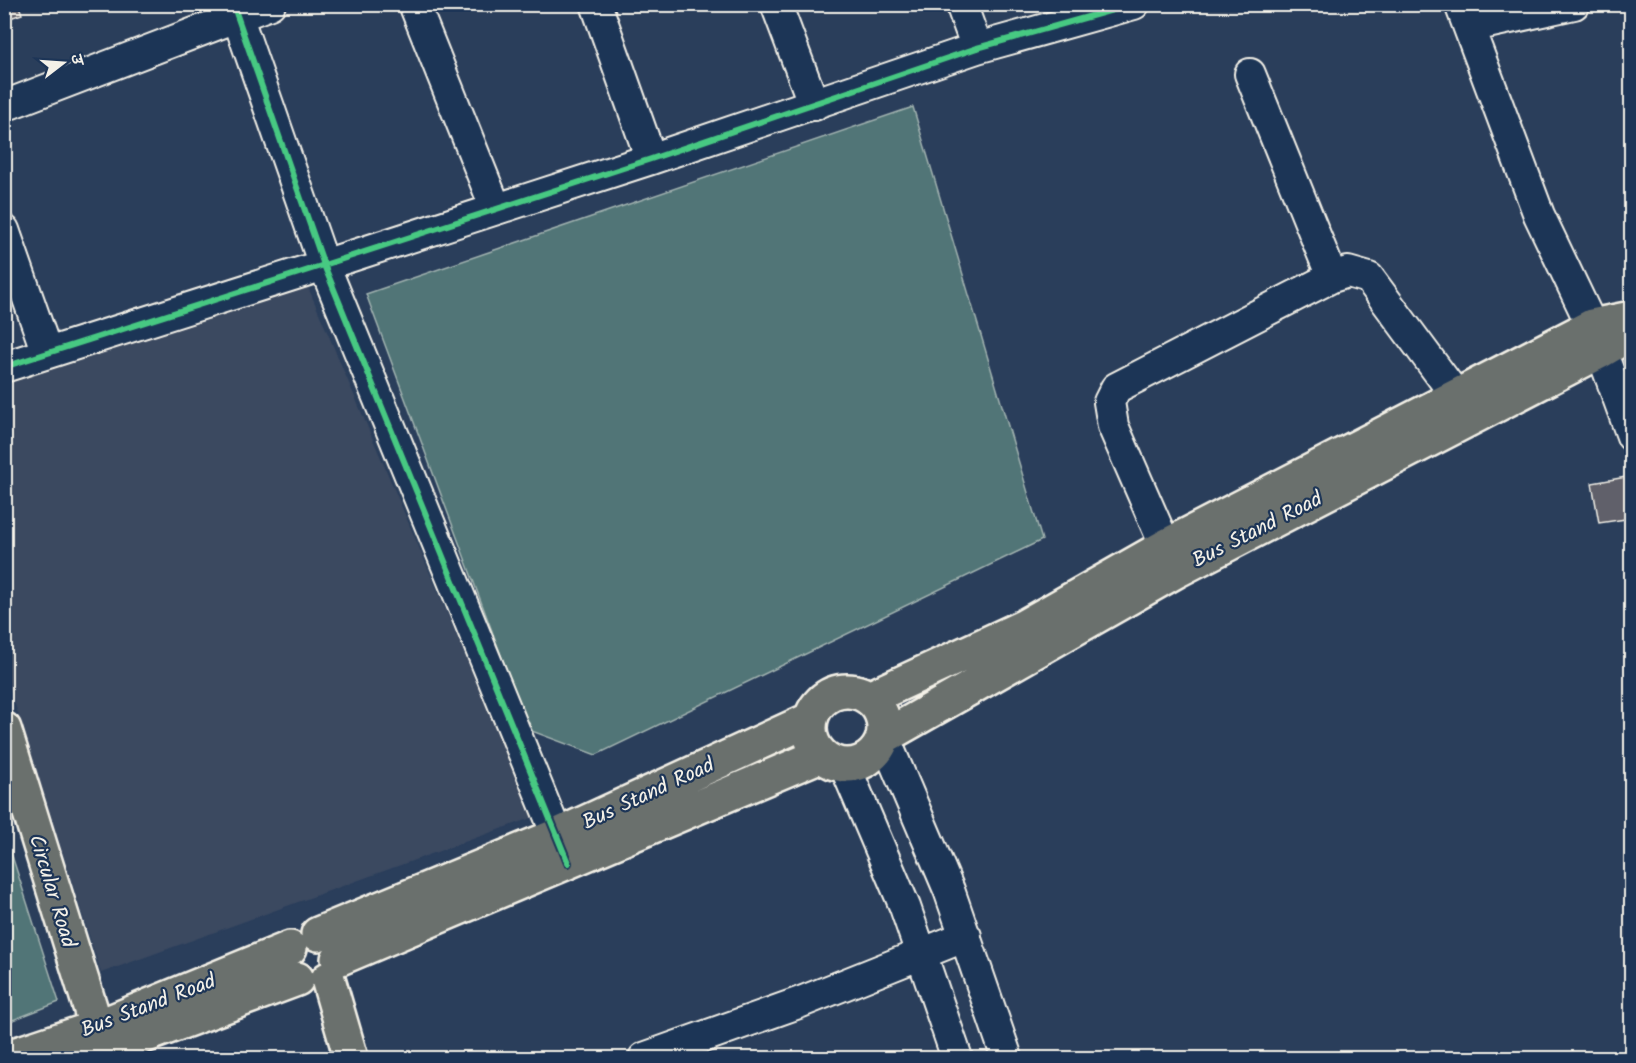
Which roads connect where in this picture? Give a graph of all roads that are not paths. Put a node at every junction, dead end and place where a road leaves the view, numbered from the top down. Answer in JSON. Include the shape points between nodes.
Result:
{"nodes":[{"id":1,"x":270,"y":4,"type":"edge"},
{"id":2,"x":414,"y":4,"type":"edge"},
{"id":3,"x":596,"y":4,"type":"edge"},
{"id":4,"x":776,"y":4,"type":"edge"},
{"id":5,"x":961,"y":4,"type":"edge"},
{"id":6,"x":1134,"y":4,"type":"edge"},
{"id":7,"x":1574,"y":4,"type":"edge"},
{"id":8,"x":235,"y":11,"type":"edge"},
{"id":9,"x":1464,"y":16,"type":"edge"},
{"id":10,"x":977,"y":48,"type":"junction"},
{"id":11,"x":1250,"y":74,"type":"dead end"},
{"id":12,"x":814,"y":105,"type":"junction"},
{"id":13,"x":4,"y":106,"type":"edge"},
{"id":14,"x":651,"y":159,"type":"junction"},
{"id":15,"x":496,"y":209,"type":"junction"},
{"id":16,"x":4,"y":230,"type":"edge"},
{"id":17,"x":324,"y":265,"type":"junction"},
{"id":18,"x":1332,"y":277,"type":"junction"},
{"id":19,"x":1632,"y":318,"type":"edge"},
{"id":20,"x":1632,"y":327,"type":"edge"},
{"id":21,"x":1596,"y":338,"type":"junction"},
{"id":22,"x":47,"y":353,"type":"junction"},
{"id":23,"x":4,"y":367,"type":"edge"},
{"id":24,"x":1456,"y":397,"type":"junction"},
{"id":25,"x":1632,"y":436,"type":"edge"},
{"id":26,"x":1170,"y":559,"type":"junction"},
{"id":27,"x":869,"y":698,"type":"junction"},
{"id":28,"x":811,"y":719,"type":"junction"},
{"id":29,"x":4,"y":729,"type":"edge"},
{"id":30,"x":884,"y":737,"type":"junction"},
{"id":31,"x":833,"y":760,"type":"junction"},
{"id":32,"x":4,"y":804,"type":"edge"},
{"id":33,"x":562,"y":849,"type":"junction"},
{"id":34,"x":966,"y":936,"type":"junction"},
{"id":35,"x":922,"y":955,"type":"junction"},
{"id":36,"x":313,"y":964,"type":"junction"},
{"id":37,"x":88,"y":1046,"type":"edge"},
{"id":38,"x":5,"y":1059,"type":"edge"},
{"id":39,"x":329,"y":1059,"type":"edge"},
{"id":40,"x":351,"y":1059,"type":"edge"},
{"id":41,"x":644,"y":1059,"type":"edge"},
{"id":42,"x":957,"y":1059,"type":"edge"},
{"id":43,"x":1007,"y":1059,"type":"edge"}],
"edges":[{"from":1,"to":8,"type":"street"},
{"from":2,"to":15,"type":"street"},
{"from":3,"to":14,"type":"street"},
{"from":4,"to":12,"type":"street"},
{"from":5,"to":10,"type":"street"},
{"from":6,"to":10,"type":"street"},
{"from":7,"to":9,"type":"street"},
{"from":8,"to":13,"type":"street"},
{"from":8,"to":17,"type":"street"},
{"from":9,"to":21,"type":"street","via":[[1539,215]]},
{"from":10,"to":12,"type":"street"},
{"from":11,"to":18,"type":"street"},
{"from":12,"to":14,"type":"street"},
{"from":14,"to":15,"type":"street"},
{"from":15,"to":17,"type":"street"},
{"from":16,"to":22,"type":"street"},
{"from":17,"to":22,"type":"street"},
{"from":17,"to":33,"type":"street"},
{"from":18,"to":24,"type":"street","via":[[1348,272],[1369,278]]},
{"from":18,"to":26,"type":"street","via":[[1116,388],[1109,402],[1113,426]]},
{"from":19,"to":21,"type":"main road","name":"Bus Stand Road"},
{"from":20,"to":21,"type":"main road","name":"Bus Stand Road","via":[[1625,337]]},
{"from":21,"to":24,"type":"main road","name":"Bus Stand Road"},
{"from":21,"to":25,"type":"street"},
{"from":21,"to":26,"type":"main road","name":"Bus Stand Road"},
{"from":22,"to":23,"type":"street"},
{"from":24,"to":26,"type":"main road","name":"Bus Stand Road"},
{"from":26,"to":27,"type":"main road","name":"Bus Stand Road"},
{"from":26,"to":30,"type":"main road","name":"Bus Stand Road"},
{"from":27,"to":28,"type":"main road","name":"Bus Stand Road","via":[[858,692],[834,693],[823,699]]},
{"from":27,"to":30,"type":"main road","via":[[879,709]]},
{"from":28,"to":31,"type":"main road","via":[[811,738]]},
{"from":28,"to":33,"type":"main road","name":"Bus Stand Road"},
{"from":29,"to":37,"type":"main road","name":"Circular Road"},
{"from":30,"to":31,"type":"main road","name":"Bus Stand Road","via":[[858,764]]},
{"from":30,"to":34,"type":"street"},
{"from":31,"to":33,"type":"main road","name":"Bus Stand Road"},
{"from":31,"to":35,"type":"street"},
{"from":32,"to":37,"type":"main road","name":"Circular Road"},
{"from":33,"to":36,"type":"main road","name":"Bus Stand Road"},
{"from":34,"to":35,"type":"street"},
{"from":34,"to":43,"type":"street"},
{"from":35,"to":41,"type":"street"},
{"from":35,"to":42,"type":"street"},
{"from":36,"to":37,"type":"main road","name":"Bus Stand Road"},
{"from":36,"to":39,"type":"main road"},
{"from":36,"to":40,"type":"main road"},
{"from":37,"to":38,"type":"main road","name":"Bus Stand Road"}]}
